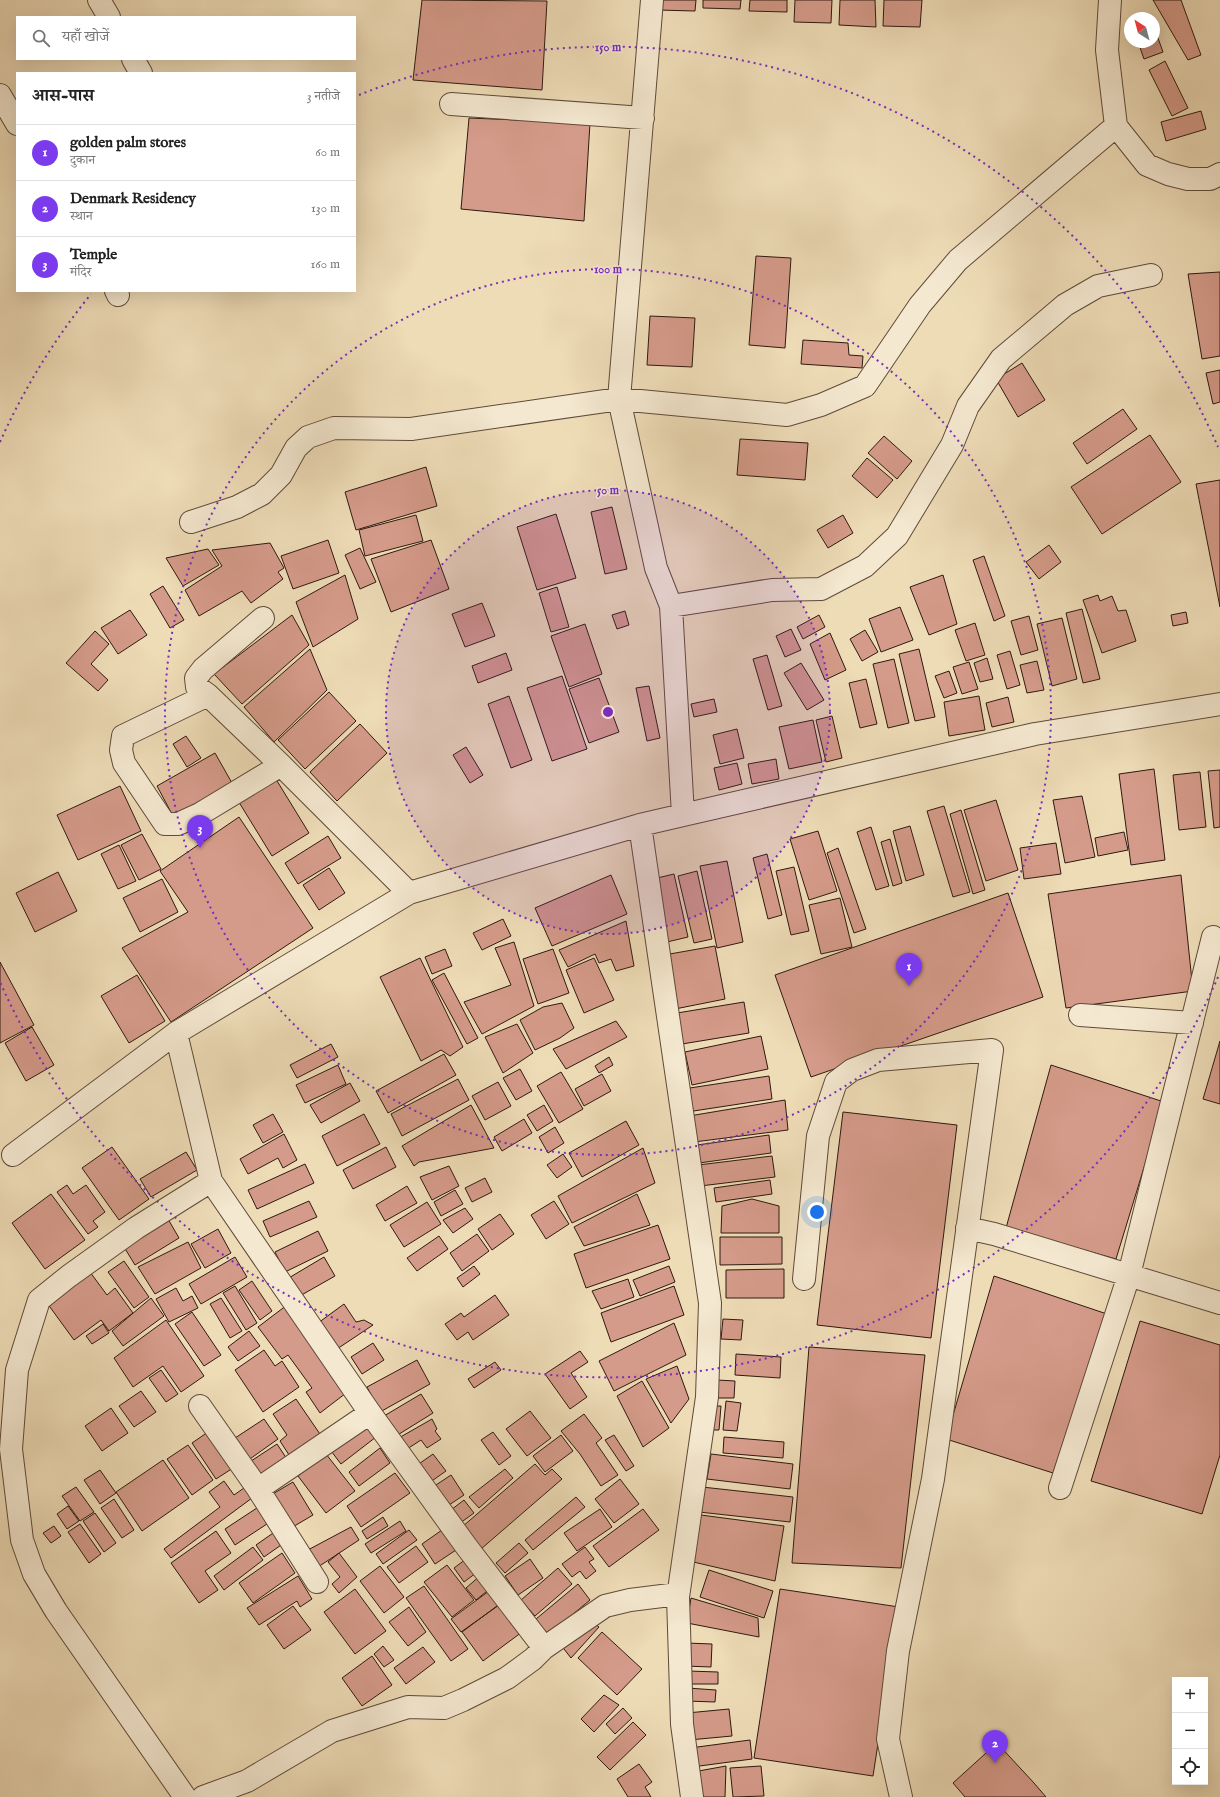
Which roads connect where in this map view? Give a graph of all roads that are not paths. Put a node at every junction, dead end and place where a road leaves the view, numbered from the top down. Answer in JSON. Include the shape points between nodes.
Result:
{"nodes":[{"id":1,"x":99,"y":0,"type":"edge"},
{"id":2,"x":652,"y":0,"type":"edge"},
{"id":3,"x":1110,"y":0,"type":"edge"},
{"id":4,"x":108,"y":16,"type":"edge"},
{"id":5,"x":134,"y":60,"type":"edge"},
{"id":6,"x":140,"y":72,"type":"edge"},
{"id":7,"x":0,"y":95,"type":"edge"},
{"id":8,"x":451,"y":104,"type":"dead end"},
{"id":9,"x":643,"y":118,"type":"junction"},
{"id":10,"x":16,"y":122,"type":"edge"},
{"id":11,"x":1116,"y":126,"type":"junction"},
{"id":12,"x":1220,"y":174,"type":"edge"},
{"id":13,"x":1151,"y":275,"type":"dead end"},
{"id":14,"x":619,"y":399,"type":"junction"},
{"id":15,"x":190,"y":522,"type":"dead end"},
{"id":16,"x":671,"y":606,"type":"junction"},
{"id":17,"x":263,"y":618,"type":"dead end"},
{"id":18,"x":208,"y":695,"type":"junction"},
{"id":19,"x":1220,"y":704,"type":"edge"},
{"id":20,"x":281,"y":765,"type":"junction"},
{"id":21,"x":683,"y":815,"type":"junction"},
{"id":22,"x":640,"y":825,"type":"junction"},
{"id":23,"x":409,"y":893,"type":"junction"},
{"id":24,"x":1213,"y":937,"type":"dead end"},
{"id":25,"x":1080,"y":1015,"type":"dead end"},
{"id":26,"x":1192,"y":1023,"type":"junction"},
{"id":27,"x":176,"y":1033,"type":"junction"},
{"id":28,"x":13,"y":1154,"type":"dead end"},
{"id":29,"x":211,"y":1181,"type":"junction"},
{"id":30,"x":967,"y":1228,"type":"junction"},
{"id":31,"x":1129,"y":1275,"type":"junction"},
{"id":32,"x":804,"y":1279,"type":"dead end"},
{"id":33,"x":1220,"y":1303,"type":"edge"},
{"id":34,"x":200,"y":1406,"type":"dead end"},
{"id":35,"x":370,"y":1413,"type":"junction"},
{"id":36,"x":1060,"y":1488,"type":"dead end"},
{"id":37,"x":258,"y":1489,"type":"junction"},
{"id":38,"x":317,"y":1582,"type":"dead end"},
{"id":39,"x":678,"y":1594,"type":"junction"},
{"id":40,"x":544,"y":1648,"type":"junction"},
{"id":41,"x":185,"y":1797,"type":"edge"},
{"id":42,"x":203,"y":1797,"type":"edge"},
{"id":43,"x":692,"y":1797,"type":"edge"},
{"id":44,"x":901,"y":1797,"type":"edge"}],
"edges":[{"from":1,"to":4,"type":"street"},
{"from":2,"to":9,"type":"street"},
{"from":3,"to":11,"type":"street","via":[[1107,50]]},
{"from":5,"to":6,"type":"street"},
{"from":7,"to":10,"type":"street"},
{"from":8,"to":9,"type":"street"},
{"from":9,"to":14,"type":"street"},
{"from":11,"to":12,"type":"street","via":[[1147,165],[1188,180],[1210,179]]},
{"from":11,"to":14,"type":"street","via":[[958,260],[920,305],[865,386],[821,406],[787,414]]},
{"from":13,"to":16,"type":"street","via":[[1098,286],[1060,309],[1001,359],[968,406],[952,445],[897,536],[865,566],[821,589],[772,590]]},
{"from":14,"to":15,"type":"street","via":[[411,429],[334,428],[308,437],[296,448],[281,475],[262,494],[237,507]]},
{"from":14,"to":16,"type":"street","via":[[656,568]]},
{"from":16,"to":21,"type":"street"},
{"from":17,"to":18,"type":"street","via":[[196,678],[197,687]]},
{"from":18,"to":20,"type":"street"},
{"from":18,"to":20,"type":"street","via":[[124,736],[121,750],[124,763],[165,824],[178,824],[200,814]]},
{"from":19,"to":21,"type":"street","via":[[1035,734]]},
{"from":20,"to":23,"type":"street"},
{"from":21,"to":22,"type":"street"},
{"from":22,"to":23,"type":"street"},
{"from":22,"to":39,"type":"street","via":[[710,1303],[707,1397]]},
{"from":23,"to":27,"type":"street"},
{"from":24,"to":26,"type":"street"},
{"from":25,"to":26,"type":"street"},
{"from":26,"to":31,"type":"street"},
{"from":27,"to":28,"type":"street"},
{"from":27,"to":29,"type":"street"},
{"from":29,"to":35,"type":"street"},
{"from":29,"to":41,"type":"street","via":[[136,1228],[39,1300],[17,1370],[11,1449],[22,1540],[34,1574],[56,1611]]},
{"from":30,"to":31,"type":"street"},
{"from":30,"to":32,"type":"street","via":[[992,1050],[878,1060],[852,1070],[836,1082],[818,1136]]},
{"from":30,"to":44,"type":"street","via":[[933,1479],[898,1651],[888,1739]]},
{"from":31,"to":33,"type":"street"},
{"from":31,"to":36,"type":"street"},
{"from":34,"to":37,"type":"street"},
{"from":35,"to":37,"type":"street"},
{"from":35,"to":40,"type":"street"},
{"from":37,"to":38,"type":"street"},
{"from":39,"to":40,"type":"street","via":[[605,1606]]},
{"from":39,"to":43,"type":"street","via":[[682,1724]]},
{"from":40,"to":42,"type":"street","via":[[507,1678],[463,1700],[444,1708],[408,1707],[332,1731],[247,1781]]}]}
